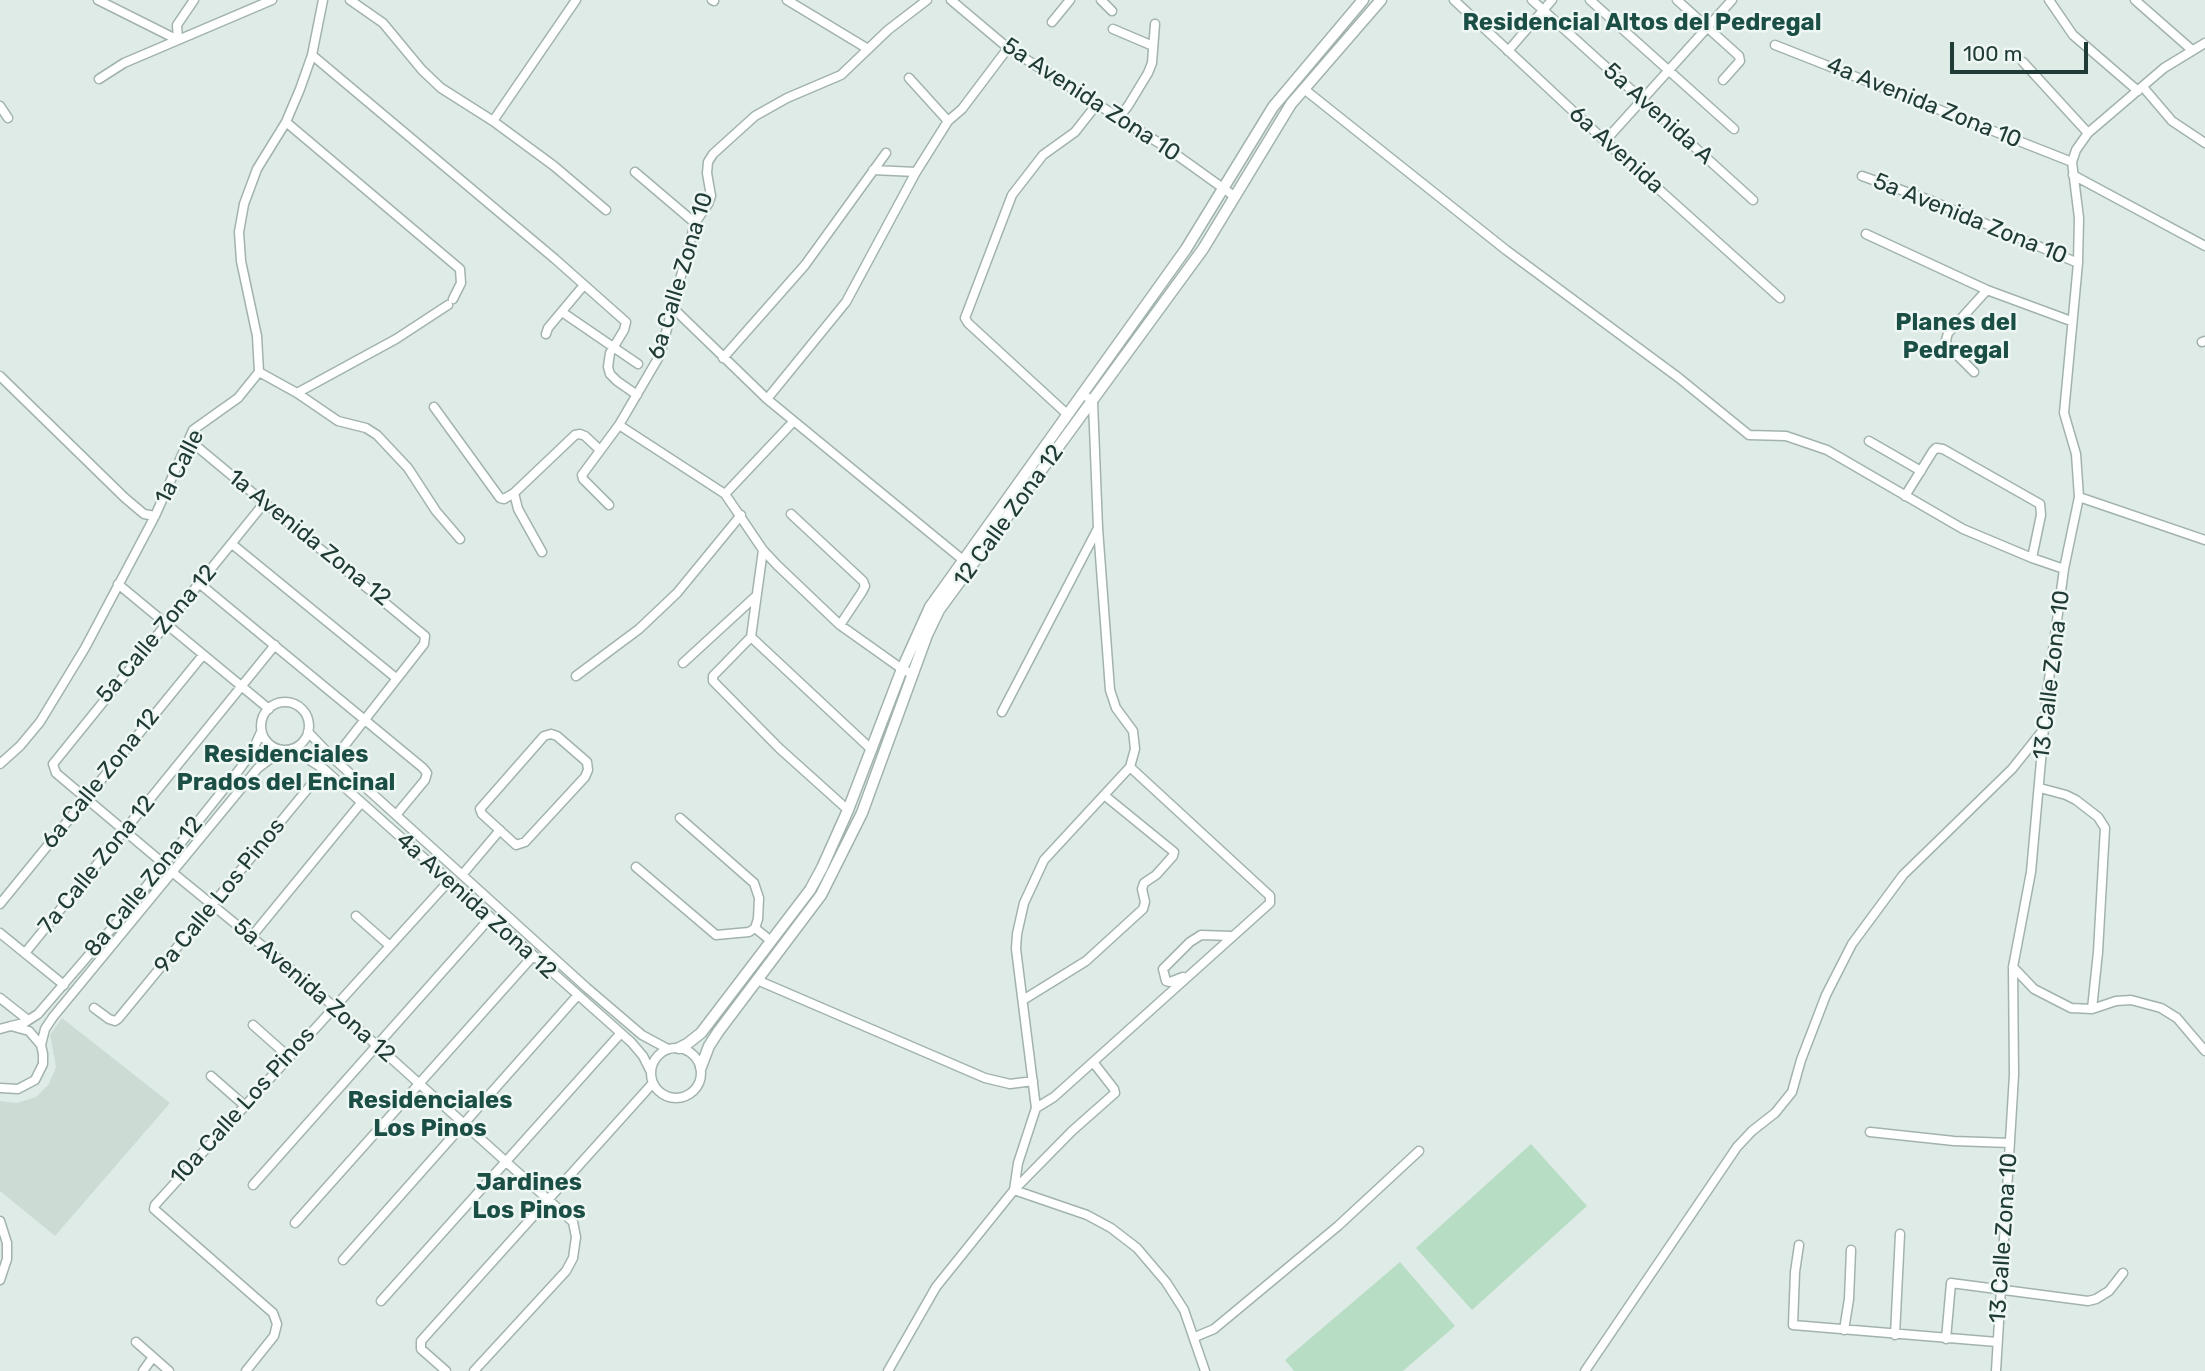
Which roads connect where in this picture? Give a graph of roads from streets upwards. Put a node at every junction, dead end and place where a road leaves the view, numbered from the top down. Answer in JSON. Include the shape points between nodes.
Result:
{"nodes":[{"id":1,"x":98,"y":0,"type":"edge"},
{"id":2,"x":194,"y":0,"type":"edge"},
{"id":3,"x":272,"y":0,"type":"edge"},
{"id":4,"x":323,"y":0,"type":"edge"},
{"id":5,"x":350,"y":0,"type":"edge"},
{"id":6,"x":576,"y":0,"type":"edge"},
{"id":7,"x":787,"y":0,"type":"edge"},
{"id":8,"x":927,"y":0,"type":"edge"},
{"id":9,"x":951,"y":0,"type":"edge"},
{"id":10,"x":1070,"y":0,"type":"edge"},
{"id":11,"x":1101,"y":0,"type":"edge"},
{"id":12,"x":1363,"y":0,"type":"edge"},
{"id":13,"x":1381,"y":0,"type":"edge"},
{"id":14,"x":1454,"y":0,"type":"edge"},
{"id":15,"x":1532,"y":0,"type":"edge"},
{"id":16,"x":1552,"y":0,"type":"edge"},
{"id":17,"x":1590,"y":0,"type":"edge"},
{"id":18,"x":1677,"y":0,"type":"edge"},
{"id":19,"x":1732,"y":0,"type":"edge"},
{"id":20,"x":2049,"y":0,"type":"edge"},
{"id":21,"x":2135,"y":0,"type":"edge"},
{"id":22,"x":1543,"y":10,"type":"junction"},
{"id":23,"x":1112,"y":11,"type":"dead end"},
{"id":24,"x":1052,"y":22,"type":"dead end"},
{"id":25,"x":1155,"y":24,"type":"dead end"},
{"id":26,"x":1340,"y":27,"type":"junction"},
{"id":27,"x":1707,"y":27,"type":"junction"},
{"id":28,"x":1113,"y":29,"type":"dead end"},
{"id":29,"x":1350,"y":36,"type":"junction"},
{"id":30,"x":178,"y":40,"type":"junction"},
{"id":31,"x":2205,"y":43,"type":"edge"},
{"id":32,"x":1775,"y":45,"type":"dead end"},
{"id":33,"x":1153,"y":46,"type":"junction"},
{"id":34,"x":1008,"y":48,"type":"junction"},
{"id":35,"x":868,"y":49,"type":"junction"},
{"id":36,"x":2192,"y":50,"type":"junction"},
{"id":37,"x":1508,"y":51,"type":"junction"},
{"id":38,"x":312,"y":55,"type":"junction"},
{"id":39,"x":2023,"y":62,"type":"dead end"},
{"id":40,"x":1668,"y":71,"type":"junction"},
{"id":41,"x":909,"y":78,"type":"dead end"},
{"id":42,"x":99,"y":79,"type":"dead end"},
{"id":43,"x":1723,"y":80,"type":"dead end"},
{"id":44,"x":1304,"y":89,"type":"junction"},
{"id":45,"x":2141,"y":89,"type":"junction"},
{"id":46,"x":1642,"y":100,"type":"junction"},
{"id":47,"x":1097,"y":104,"type":"junction"},
{"id":48,"x":0,"y":106,"type":"edge"},
{"id":49,"x":1118,"y":117,"type":"junction"},
{"id":50,"x":8,"y":118,"type":"dead end"},
{"id":51,"x":493,"y":121,"type":"junction"},
{"id":52,"x":948,"y":121,"type":"junction"},
{"id":53,"x":286,"y":122,"type":"junction"},
{"id":54,"x":1734,"y":129,"type":"dead end"},
{"id":55,"x":2088,"y":133,"type":"junction"},
{"id":56,"x":1605,"y":141,"type":"junction"},
{"id":57,"x":2205,"y":143,"type":"edge"},
{"id":58,"x":886,"y":153,"type":"dead end"},
{"id":59,"x":2072,"y":162,"type":"junction"},
{"id":60,"x":873,"y":170,"type":"junction"},
{"id":61,"x":635,"y":172,"type":"dead end"},
{"id":62,"x":916,"y":172,"type":"junction"},
{"id":63,"x":2073,"y":175,"type":"junction"},
{"id":64,"x":1862,"y":176,"type":"dead end"},
{"id":65,"x":1225,"y":188,"type":"junction"},
{"id":66,"x":1234,"y":196,"type":"junction"},
{"id":67,"x":1753,"y":200,"type":"dead end"},
{"id":68,"x":606,"y":210,"type":"dead end"},
{"id":69,"x":695,"y":223,"type":"junction"},
{"id":70,"x":1866,"y":234,"type":"dead end"},
{"id":71,"x":2205,"y":246,"type":"edge"},
{"id":72,"x":2078,"y":263,"type":"junction"},
{"id":73,"x":584,"y":285,"type":"junction"},
{"id":74,"x":1987,"y":290,"type":"junction"},
{"id":75,"x":1780,"y":298,"type":"dead end"},
{"id":76,"x":673,"y":308,"type":"junction"},
{"id":77,"x":562,"y":312,"type":"junction"},
{"id":78,"x":2071,"y":321,"type":"junction"},
{"id":79,"x":546,"y":334,"type":"dead end"},
{"id":80,"x":613,"y":345,"type":"junction"},
{"id":81,"x":723,"y":358,"type":"junction"},
{"id":82,"x":638,"y":364,"type":"dead end"},
{"id":83,"x":259,"y":372,"type":"junction"},
{"id":84,"x":1974,"y":372,"type":"dead end"},
{"id":85,"x":0,"y":376,"type":"edge"},
{"id":86,"x":297,"y":393,"type":"junction"},
{"id":87,"x":1082,"y":393,"type":"junction"},
{"id":88,"x":637,"y":395,"type":"junction"},
{"id":89,"x":766,"y":399,"type":"junction"},
{"id":90,"x":1093,"y":402,"type":"junction"},
{"id":91,"x":434,"y":407,"type":"dead end"},
{"id":92,"x":1067,"y":414,"type":"junction"},
{"id":93,"x":793,"y":422,"type":"junction"},
{"id":94,"x":619,"y":425,"type":"junction"},
{"id":95,"x":188,"y":440,"type":"junction"},
{"id":96,"x":1869,"y":441,"type":"dead end"},
{"id":97,"x":600,"y":450,"type":"junction"},
{"id":98,"x":1921,"y":471,"type":"junction"},
{"id":99,"x":514,"y":493,"type":"junction"},
{"id":100,"x":725,"y":494,"type":"junction"},
{"id":101,"x":1905,"y":496,"type":"junction"},
{"id":102,"x":2079,"y":497,"type":"junction"},
{"id":103,"x":265,"y":502,"type":"junction"},
{"id":104,"x":609,"y":505,"type":"dead end"},
{"id":105,"x":791,"y":514,"type":"dead end"},
{"id":106,"x":741,"y":515,"type":"junction"},
{"id":107,"x":155,"y":516,"type":"junction"},
{"id":108,"x":1098,"y":528,"type":"junction"},
{"id":109,"x":460,"y":538,"type":"dead end"},
{"id":110,"x":2205,"y":540,"type":"edge"},
{"id":111,"x":232,"y":544,"type":"junction"},
{"id":112,"x":763,"y":550,"type":"junction"},
{"id":113,"x":542,"y":552,"type":"dead end"},
{"id":114,"x":2032,"y":558,"type":"junction"},
{"id":115,"x":963,"y":560,"type":"junction"},
{"id":116,"x":2064,"y":569,"type":"junction"},
{"id":117,"x":118,"y":583,"type":"junction"},
{"id":118,"x":200,"y":583,"type":"junction"},
{"id":119,"x":756,"y":596,"type":"junction"},
{"id":120,"x":166,"y":624,"type":"junction"},
{"id":121,"x":840,"y":625,"type":"junction"},
{"id":122,"x":751,"y":637,"type":"junction"},
{"id":123,"x":275,"y":645,"type":"junction"},
{"id":124,"x":203,"y":655,"type":"junction"},
{"id":125,"x":683,"y":663,"type":"dead end"},
{"id":126,"x":902,"y":670,"type":"junction"},
{"id":127,"x":913,"y":674,"type":"junction"},
{"id":128,"x":576,"y":676,"type":"dead end"},
{"id":129,"x":396,"y":678,"type":"junction"},
{"id":130,"x":242,"y":686,"type":"junction"},
{"id":131,"x":269,"y":709,"type":"junction"},
{"id":132,"x":1002,"y":712,"type":"dead end"},
{"id":133,"x":365,"y":720,"type":"junction"},
{"id":134,"x":2044,"y":729,"type":"junction"},
{"id":135,"x":261,"y":732,"type":"junction"},
{"id":136,"x":307,"y":732,"type":"junction"},
{"id":137,"x":292,"y":749,"type":"junction"},
{"id":138,"x":282,"y":750,"type":"junction"},
{"id":139,"x":872,"y":750,"type":"junction"},
{"id":140,"x":334,"y":759,"type":"junction"},
{"id":141,"x":0,"y":764,"type":"edge"},
{"id":142,"x":1129,"y":767,"type":"junction"},
{"id":143,"x":324,"y":769,"type":"junction"},
{"id":144,"x":2040,"y":788,"type":"junction"},
{"id":145,"x":1104,"y":795,"type":"junction"},
{"id":146,"x":85,"y":799,"type":"junction"},
{"id":147,"x":361,"y":803,"type":"junction"},
{"id":148,"x":848,"y":810,"type":"junction"},
{"id":149,"x":396,"y":816,"type":"junction"},
{"id":150,"x":680,"y":818,"type":"dead end"},
{"id":151,"x":500,"y":830,"type":"junction"},
{"id":152,"x":124,"y":832,"type":"junction"},
{"id":153,"x":164,"y":864,"type":"junction"},
{"id":154,"x":636,"y":867,"type":"dead end"},
{"id":155,"x":172,"y":872,"type":"junction"},
{"id":156,"x":462,"y":875,"type":"junction"},
{"id":157,"x":449,"y":881,"type":"junction"},
{"id":158,"x":0,"y":904,"type":"edge"},
{"id":159,"x":214,"y":905,"type":"junction"},
{"id":160,"x":356,"y":916,"type":"dead end"},
{"id":161,"x":490,"y":918,"type":"junction"},
{"id":162,"x":755,"y":928,"type":"junction"},
{"id":163,"x":0,"y":933,"type":"edge"},
{"id":164,"x":251,"y":936,"type":"junction"},
{"id":165,"x":1232,"y":936,"type":"junction"},
{"id":166,"x":771,"y":941,"type":"junction"},
{"id":167,"x":390,"y":946,"type":"junction"},
{"id":168,"x":25,"y":953,"type":"junction"},
{"id":169,"x":533,"y":956,"type":"junction"},
{"id":170,"x":2013,"y":967,"type":"junction"},
{"id":171,"x":1190,"y":975,"type":"junction"},
{"id":172,"x":757,"y":980,"type":"junction"},
{"id":173,"x":64,"y":985,"type":"junction"},
{"id":174,"x":578,"y":996,"type":"junction"},
{"id":175,"x":0,"y":998,"type":"edge"},
{"id":176,"x":1024,"y":1000,"type":"junction"},
{"id":177,"x":334,"y":1007,"type":"junction"},
{"id":178,"x":94,"y":1008,"type":"dead end"},
{"id":179,"x":2092,"y":1009,"type":"junction"},
{"id":180,"x":29,"y":1020,"type":"junction"},
{"id":181,"x":253,"y":1025,"type":"dead end"},
{"id":182,"x":11,"y":1026,"type":"junction"},
{"id":183,"x":0,"y":1029,"type":"edge"},
{"id":184,"x":621,"y":1033,"type":"junction"},
{"id":185,"x":41,"y":1045,"type":"junction"},
{"id":186,"x":377,"y":1045,"type":"junction"},
{"id":187,"x":673,"y":1049,"type":"junction"},
{"id":188,"x":2205,"y":1051,"type":"edge"},
{"id":189,"x":289,"y":1057,"type":"junction"},
{"id":190,"x":1093,"y":1062,"type":"junction"},
{"id":191,"x":701,"y":1067,"type":"junction"},
{"id":192,"x":651,"y":1072,"type":"junction"},
{"id":193,"x":211,"y":1076,"type":"dead end"},
{"id":194,"x":1033,"y":1081,"type":"junction"},
{"id":195,"x":420,"y":1083,"type":"junction"},
{"id":196,"x":653,"y":1083,"type":"junction"},
{"id":197,"x":0,"y":1088,"type":"edge"},
{"id":198,"x":244,"y":1105,"type":"junction"},
{"id":199,"x":1035,"y":1108,"type":"junction"},
{"id":200,"x":464,"y":1123,"type":"junction"},
{"id":201,"x":1870,"y":1132,"type":"dead end"},
{"id":202,"x":2010,"y":1143,"type":"junction"},
{"id":203,"x":1419,"y":1151,"type":"dead end"},
{"id":204,"x":507,"y":1161,"type":"junction"},
{"id":205,"x":253,"y":1185,"type":"dead end"},
{"id":206,"x":1014,"y":1190,"type":"junction"},
{"id":207,"x":550,"y":1200,"type":"junction"},
{"id":208,"x":0,"y":1221,"type":"edge"},
{"id":209,"x":295,"y":1223,"type":"dead end"},
{"id":210,"x":1900,"y":1234,"type":"dead end"},
{"id":211,"x":1799,"y":1245,"type":"dead end"},
{"id":212,"x":1851,"y":1250,"type":"dead end"},
{"id":213,"x":343,"y":1260,"type":"dead end"},
{"id":214,"x":2123,"y":1273,"type":"dead end"},
{"id":215,"x":0,"y":1280,"type":"edge"},
{"id":216,"x":2001,"y":1289,"type":"junction"},
{"id":217,"x":381,"y":1301,"type":"dead end"},
{"id":218,"x":1844,"y":1330,"type":"junction"},
{"id":219,"x":1895,"y":1335,"type":"junction"},
{"id":220,"x":1195,"y":1338,"type":"junction"},
{"id":221,"x":1945,"y":1339,"type":"junction"},
{"id":222,"x":136,"y":1342,"type":"dead end"},
{"id":223,"x":1997,"y":1342,"type":"junction"},
{"id":224,"x":153,"y":1357,"type":"junction"},
{"id":225,"x":143,"y":1371,"type":"edge"},
{"id":226,"x":169,"y":1371,"type":"edge"},
{"id":227,"x":246,"y":1371,"type":"edge"},
{"id":228,"x":446,"y":1371,"type":"edge"},
{"id":229,"x":474,"y":1371,"type":"edge"},
{"id":230,"x":888,"y":1371,"type":"edge"},
{"id":231,"x":1205,"y":1371,"type":"edge"},
{"id":232,"x":1585,"y":1371,"type":"edge"},
{"id":233,"x":1996,"y":1371,"type":"edge"}],
"edges":[{"from":1,"to":30,"type":"street"},
{"from":2,"to":30,"type":"street","via":[[177,24]]},
{"from":3,"to":30,"type":"street"},
{"from":4,"to":38,"type":"street"},
{"from":5,"to":51,"type":"street","via":[[383,23],[441,88]]},
{"from":6,"to":51,"type":"street"},
{"from":7,"to":35,"type":"street"},
{"from":8,"to":35,"type":"street","name":"6a Calle Zona 10"},
{"from":9,"to":34,"type":"street","name":"5a Avenida Zona 10"},
{"from":10,"to":24,"type":"street"},
{"from":11,"to":23,"type":"street"},
{"from":12,"to":26,"type":"street","name":"12 Calle Zona 12"},
{"from":13,"to":29,"type":"street","name":"12 Calle Zona 12"},
{"from":14,"to":37,"type":"street","name":"6a Avenida"},
{"from":15,"to":22,"type":"street","name":"5a Avenida A"},
{"from":16,"to":22,"type":"street"},
{"from":17,"to":40,"type":"street"},
{"from":18,"to":27,"type":"street"},
{"from":19,"to":27,"type":"street"},
{"from":20,"to":45,"type":"street","via":[[2073,35]]},
{"from":21,"to":36,"type":"street"},
{"from":22,"to":37,"type":"street"},
{"from":22,"to":46,"type":"street","name":"5a Avenida A"},
{"from":25,"to":33,"type":"street"},
{"from":26,"to":29,"type":"street"},
{"from":26,"to":65,"type":"street","name":"12 Calle Zona 12","via":[[1273,107]]},
{"from":27,"to":40,"type":"street"},
{"from":27,"to":43,"type":"street","via":[[1740,58]]},
{"from":28,"to":33,"type":"street"},
{"from":29,"to":44,"type":"street","name":"12 Calle Zona 12"},
{"from":30,"to":42,"type":"street"},
{"from":31,"to":36,"type":"street"},
{"from":32,"to":59,"type":"street","name":"4a Avenida Zona 10"},
{"from":33,"to":49,"type":"street","via":[[1149,74]]},
{"from":34,"to":47,"type":"street","name":"5a Avenida Zona 10"},
{"from":34,"to":52,"type":"street"},
{"from":35,"to":69,"type":"street","name":"6a Calle Zona 10","via":[[830,82],[755,116],[713,154],[707,173],[711,196]]},
{"from":36,"to":45,"type":"street"},
{"from":37,"to":56,"type":"street","name":"6a Avenida"},
{"from":38,"to":53,"type":"street"},
{"from":38,"to":73,"type":"street"},
{"from":39,"to":55,"type":"street"},
{"from":40,"to":46,"type":"street"},
{"from":40,"to":54,"type":"street"},
{"from":41,"to":52,"type":"street"},
{"from":44,"to":66,"type":"street","name":"12 Calle Zona 12"},
{"from":44,"to":101,"type":"street","via":[[1749,435],[1786,436],[1827,450]]},
{"from":45,"to":55,"type":"street"},
{"from":45,"to":57,"type":"street","via":[[2172,121]]},
{"from":46,"to":56,"type":"street"},
{"from":46,"to":67,"type":"street","name":"5a Avenida A"},
{"from":47,"to":49,"type":"street","name":"5a Avenida Zona 10"},
{"from":47,"to":92,"type":"street","via":[[1075,132],[1043,155],[1012,195],[965,318]]},
{"from":48,"to":50,"type":"street"},
{"from":49,"to":65,"type":"street","name":"5a Avenida Zona 10"},
{"from":51,"to":68,"type":"street"},
{"from":52,"to":62,"type":"street"},
{"from":53,"to":83,"type":"street","via":[[257,169],[239,232]]},
{"from":53,"to":86,"type":"street","via":[[460,269],[461,284],[451,302],[386,345]]},
{"from":55,"to":59,"type":"street"},
{"from":56,"to":75,"type":"street","name":"6a Avenida"},
{"from":58,"to":60,"type":"street"},
{"from":59,"to":63,"type":"street","name":"13 Calle Zona 10"},
{"from":60,"to":62,"type":"street"},
{"from":60,"to":81,"type":"street","via":[[805,265]]},
{"from":61,"to":69,"type":"street"},
{"from":62,"to":89,"type":"street","via":[[846,302]]},
{"from":63,"to":71,"type":"street"},
{"from":63,"to":72,"type":"street","name":"13 Calle Zona 10","via":[[2079,218]]},
{"from":64,"to":72,"type":"street","name":"5a Avenida Zona 10"},
{"from":65,"to":66,"type":"street","name":"5a Avenida Zona 10"},
{"from":65,"to":87,"type":"street","name":"12 Calle Zona 12"},
{"from":66,"to":90,"type":"street","name":"12 Calle Zona 12","via":[[1203,249]]},
{"from":69,"to":76,"type":"street","name":"6a Calle Zona 10"},
{"from":70,"to":74,"type":"street"},
{"from":72,"to":78,"type":"street","name":"13 Calle Zona 10"},
{"from":73,"to":77,"type":"street"},
{"from":73,"to":80,"type":"street","via":[[626,322]]},
{"from":74,"to":78,"type":"street"},
{"from":74,"to":84,"type":"street","via":[[1948,332],[1946,340]]},
{"from":76,"to":81,"type":"street"},
{"from":76,"to":88,"type":"street","name":"6a Calle Zona 10","via":[[660,355]]},
{"from":77,"to":79,"type":"street"},
{"from":77,"to":80,"type":"street"},
{"from":78,"to":102,"type":"street","name":"13 Calle Zona 10","via":[[2064,413],[2076,454]]},
{"from":80,"to":82,"type":"street"},
{"from":80,"to":88,"type":"street","via":[[610,374]]},
{"from":81,"to":89,"type":"street"},
{"from":83,"to":86,"type":"street"},
{"from":83,"to":95,"type":"street","name":"1a Calle","via":[[238,398],[201,423]]},
{"from":85,"to":107,"type":"street","via":[[125,498],[144,514]]},
{"from":86,"to":109,"type":"street","via":[[338,421],[366,428],[383,440]]},
{"from":87,"to":90,"type":"street"},
{"from":87,"to":92,"type":"street","name":"12 Calle Zona 12"},
{"from":88,"to":94,"type":"street","name":"6a Calle Zona 10"},
{"from":89,"to":93,"type":"street"},
{"from":90,"to":108,"type":"street"},
{"from":90,"to":127,"type":"street","name":"12 Calle Zona 12","via":[[939,610]]},
{"from":91,"to":99,"type":"street","via":[[500,498]]},
{"from":92,"to":115,"type":"street","name":"12 Calle Zona 12"},
{"from":93,"to":100,"type":"street"},
{"from":93,"to":115,"type":"street"},
{"from":94,"to":97,"type":"street","name":"6a Calle Zona 10"},
{"from":94,"to":100,"type":"street"},
{"from":95,"to":103,"type":"street","name":"1a Avenida Zona 12"},
{"from":95,"to":107,"type":"street","name":"1a Calle"},
{"from":96,"to":98,"type":"street"},
{"from":97,"to":99,"type":"street","via":[[585,436],[575,435]]},
{"from":97,"to":104,"type":"street","name":"6a Calle Zona 10","via":[[582,477]]},
{"from":98,"to":101,"type":"street"},
{"from":98,"to":114,"type":"street","via":[[1933,450],[1940,448],[2039,503],[2042,516]]},
{"from":99,"to":113,"type":"street"},
{"from":100,"to":106,"type":"street"},
{"from":101,"to":114,"type":"street"},
{"from":102,"to":110,"type":"street"},
{"from":102,"to":116,"type":"street","name":"13 Calle Zona 10"},
{"from":103,"to":111,"type":"street","name":"5a Calle Zona 12"},
{"from":103,"to":129,"type":"street","name":"1a Avenida Zona 12","via":[[421,631],[425,644]]},
{"from":105,"to":121,"type":"street","via":[[863,581],[862,592]]},
{"from":106,"to":112,"type":"street"},
{"from":106,"to":128,"type":"street","via":[[677,593],[639,629]]},
{"from":107,"to":117,"type":"street","name":"1a Calle"},
{"from":108,"to":132,"type":"street"},
{"from":108,"to":142,"type":"street","via":[[1110,690],[1134,737]]},
{"from":111,"to":118,"type":"street","name":"5a Calle Zona 12"},
{"from":111,"to":129,"type":"street"},
{"from":112,"to":119,"type":"street"},
{"from":112,"to":121,"type":"street"},
{"from":114,"to":116,"type":"street"},
{"from":115,"to":126,"type":"street","name":"12 Calle Zona 12","via":[[930,607]]},
{"from":116,"to":134,"type":"street","name":"13 Calle Zona 10"},
{"from":117,"to":120,"type":"street"},
{"from":117,"to":141,"type":"street","name":"1a Calle","via":[[50,706]]},
{"from":118,"to":120,"type":"street","name":"5a Calle Zona 12"},
{"from":118,"to":123,"type":"street"},
{"from":119,"to":122,"type":"street"},
{"from":119,"to":125,"type":"street"},
{"from":120,"to":124,"type":"street"},
{"from":120,"to":146,"type":"street","name":"5a Calle Zona 12","via":[[57,756],[52,767],[55,773]]},
{"from":121,"to":126,"type":"street"},
{"from":122,"to":139,"type":"street"},
{"from":122,"to":148,"type":"street","via":[[713,681]]},
{"from":123,"to":130,"type":"street","name":"7a Calle Zona 12"},
{"from":123,"to":133,"type":"street"},
{"from":124,"to":130,"type":"street"},
{"from":124,"to":146,"type":"street","name":"6a Calle Zona 12"},
{"from":126,"to":127,"type":"street"},
{"from":126,"to":139,"type":"street","name":"12 Calle Zona 12"},
{"from":127,"to":172,"type":"street","name":"12 Calle Zona 12","via":[[862,813],[821,895]]},
{"from":129,"to":133,"type":"street"},
{"from":130,"to":131,"type":"street"},
{"from":130,"to":152,"type":"street","name":"7a Calle Zona 12"},
{"from":131,"to":135,"type":"street"},
{"from":131,"to":136,"type":"street","via":[[282,702],[297,706],[307,717]]},
{"from":133,"to":140,"type":"street"},
{"from":133,"to":149,"type":"street","via":[[427,773]]},
{"from":134,"to":144,"type":"street","name":"13 Calle Zona 10"},
{"from":134,"to":232,"type":"street","via":[[2012,769],[1903,875],[1866,925],[1834,975],[1792,1092],[1737,1147]]},
{"from":135,"to":138,"type":"street","via":[[269,744]]},
{"from":135,"to":153,"type":"street","name":"8a Calle Zona 12","via":[[245,762]]},
{"from":136,"to":137,"type":"street"},
{"from":136,"to":140,"type":"street","name":"4a Avenida Zona 12"},
{"from":137,"to":138,"type":"street"},
{"from":137,"to":143,"type":"street","name":"4a Avenida Zona 12"},
{"from":138,"to":155,"type":"street","name":"8a Calle Zona 12","via":[[258,768]]},
{"from":139,"to":148,"type":"street","name":"12 Calle Zona 12"},
{"from":140,"to":149,"type":"street","name":"4a Avenida Zona 12"},
{"from":142,"to":145,"type":"street"},
{"from":142,"to":165,"type":"street","via":[[1270,896],[1270,903]]},
{"from":143,"to":147,"type":"street","name":"4a Avenida Zona 12"},
{"from":143,"to":159,"type":"street","name":"9a Calle Los Pinos"},
{"from":144,"to":170,"type":"street","name":"13 Calle Zona 10","via":[[2031,872]]},
{"from":144,"to":179,"type":"street","via":[[2076,800],[2105,828]]},
{"from":145,"to":176,"type":"street","via":[[1044,860],[1028,891],[1017,934]]},
{"from":145,"to":176,"type":"street","via":[[1174,852],[1173,856],[1144,883],[1143,909],[1086,961]]},
{"from":146,"to":152,"type":"street"},
{"from":146,"to":158,"type":"street","name":"6a Calle Zona 12"},
{"from":147,"to":157,"type":"street","name":"4a Avenida Zona 12"},
{"from":147,"to":164,"type":"street"},
{"from":148,"to":166,"type":"street","name":"12 Calle Zona 12","via":[[810,890]]},
{"from":149,"to":156,"type":"street","name":"4a Avenida Zona 12"},
{"from":150,"to":162,"type":"street","via":[[754,883],[759,898]]},
{"from":151,"to":151,"type":"street","via":[[480,809],[544,736],[557,736],[587,762],[585,777],[525,842],[516,845]]},
{"from":151,"to":156,"type":"street"},
{"from":152,"to":153,"type":"street"},
{"from":152,"to":168,"type":"street","name":"7a Calle Zona 12"},
{"from":153,"to":173,"type":"street","name":"8a Calle Zona 12"},
{"from":154,"to":162,"type":"street","via":[[712,933],[726,935]]},
{"from":155,"to":159,"type":"street","name":"5a Avenida Zona 12"},
{"from":155,"to":185,"type":"street","name":"8a Calle Zona 12","via":[[53,1017]]},
{"from":156,"to":187,"type":"street","name":"4a Avenida Zona 12","via":[[642,1035]]},
{"from":157,"to":161,"type":"street","name":"4a Avenida Zona 12"},
{"from":157,"to":167,"type":"street","name":"10a Calle Los Pinos"},
{"from":159,"to":164,"type":"street","name":"5a Avenida Zona 12"},
{"from":159,"to":178,"type":"street","name":"9a Calle Los Pinos","via":[[115,1021]]},
{"from":160,"to":167,"type":"street"},
{"from":161,"to":169,"type":"street","name":"4a Avenida Zona 12"},
{"from":161,"to":186,"type":"street"},
{"from":162,"to":166,"type":"street"},
{"from":163,"to":168,"type":"street"},
{"from":164,"to":177,"type":"street","name":"5a Avenida Zona 12"},
{"from":165,"to":171,"type":"street"},
{"from":165,"to":171,"type":"street","via":[[1201,935],[1166,964],[1163,972],[1170,982]]},
{"from":166,"to":187,"type":"street","name":"12 Calle Zona 12","via":[[701,1033]]},
{"from":167,"to":177,"type":"street","name":"10a Calle Los Pinos"},
{"from":168,"to":173,"type":"street"},
{"from":169,"to":174,"type":"street","name":"4a Avenida Zona 12"},
{"from":169,"to":195,"type":"street"},
{"from":170,"to":179,"type":"street","via":[[2051,999],[2071,1008]]},
{"from":170,"to":202,"type":"street","name":"13 Calle Zona 10"},
{"from":171,"to":190,"type":"street"},
{"from":172,"to":191,"type":"street","name":"12 Calle Zona 12","via":[[713,1039]]},
{"from":172,"to":194,"type":"street","via":[[985,1078],[1010,1084]]},
{"from":173,"to":180,"type":"street","name":"8a Calle Zona 12"},
{"from":174,"to":184,"type":"street","name":"4a Avenida Zona 12"},
{"from":174,"to":200,"type":"street"},
{"from":175,"to":180,"type":"street"},
{"from":176,"to":194,"type":"street"},
{"from":177,"to":186,"type":"street","name":"5a Avenida Zona 12"},
{"from":177,"to":189,"type":"street","name":"10a Calle Los Pinos"},
{"from":179,"to":188,"type":"street","via":[[2131,1000],[2161,1008],[2185,1026]]},
{"from":180,"to":182,"type":"street","name":"8a Calle Zona 12"},
{"from":181,"to":189,"type":"street"},
{"from":182,"to":183,"type":"street","name":"8a Calle Zona 12"},
{"from":182,"to":185,"type":"street","via":[[29,1031]]},
{"from":184,"to":192,"type":"street","name":"4a Avenida Zona 12","via":[[638,1049]]},
{"from":184,"to":204,"type":"street"},
{"from":185,"to":197,"type":"street","name":"8a Calle Zona 12","via":[[43,1064],[35,1080],[18,1090]]},
{"from":186,"to":195,"type":"street","name":"5a Avenida Zona 12"},
{"from":186,"to":205,"type":"street"},
{"from":187,"to":191,"type":"street","via":[[693,1054]]},
{"from":187,"to":192,"type":"street","via":[[656,1058]]},
{"from":189,"to":198,"type":"street","name":"10a Calle Los Pinos"},
{"from":190,"to":199,"type":"street","via":[[1055,1097]]},
{"from":190,"to":206,"type":"street","via":[[1115,1093]]},
{"from":191,"to":196,"type":"street","via":[[700,1082],[684,1097],[662,1095]]},
{"from":192,"to":196,"type":"street"},
{"from":193,"to":198,"type":"street"},
{"from":194,"to":199,"type":"street"},
{"from":195,"to":200,"type":"street","name":"5a Avenida Zona 12"},
{"from":195,"to":209,"type":"street"},
{"from":196,"to":207,"type":"street"},
{"from":198,"to":227,"type":"street","name":"10a Calle Los Pinos","via":[[156,1201],[154,1209],[273,1313],[277,1324],[274,1336]]},
{"from":199,"to":206,"type":"street"},
{"from":200,"to":204,"type":"street","name":"5a Avenida Zona 12"},
{"from":200,"to":213,"type":"street"},
{"from":201,"to":202,"type":"street"},
{"from":202,"to":216,"type":"street","name":"13 Calle Zona 10"},
{"from":203,"to":220,"type":"street","via":[[1338,1226],[1214,1329]]},
{"from":204,"to":207,"type":"street","name":"5a Avenida Zona 12"},
{"from":204,"to":217,"type":"street"},
{"from":206,"to":220,"type":"street","via":[[1087,1215],[1126,1239],[1176,1297]]},
{"from":206,"to":230,"type":"street","via":[[936,1287]]},
{"from":207,"to":228,"type":"street","via":[[420,1345]]},
{"from":207,"to":229,"type":"street","name":"5a Avenida Zona 12","via":[[576,1227],[573,1258]]},
{"from":208,"to":215,"type":"street","via":[[7,1259]]},
{"from":210,"to":219,"type":"street"},
{"from":211,"to":218,"type":"street","via":[[1793,1325]]},
{"from":212,"to":218,"type":"street"},
{"from":214,"to":216,"type":"street","via":[[2109,1292],[2088,1301]]},
{"from":216,"to":221,"type":"street","via":[[1951,1283]]},
{"from":216,"to":223,"type":"street","name":"13 Calle Zona 10"},
{"from":218,"to":219,"type":"street"},
{"from":219,"to":221,"type":"street"},
{"from":220,"to":231,"type":"street"},
{"from":221,"to":223,"type":"street"},
{"from":222,"to":224,"type":"street"},
{"from":223,"to":233,"type":"street","name":"13 Calle Zona 10"},
{"from":224,"to":225,"type":"street"},
{"from":224,"to":226,"type":"street"}]}
